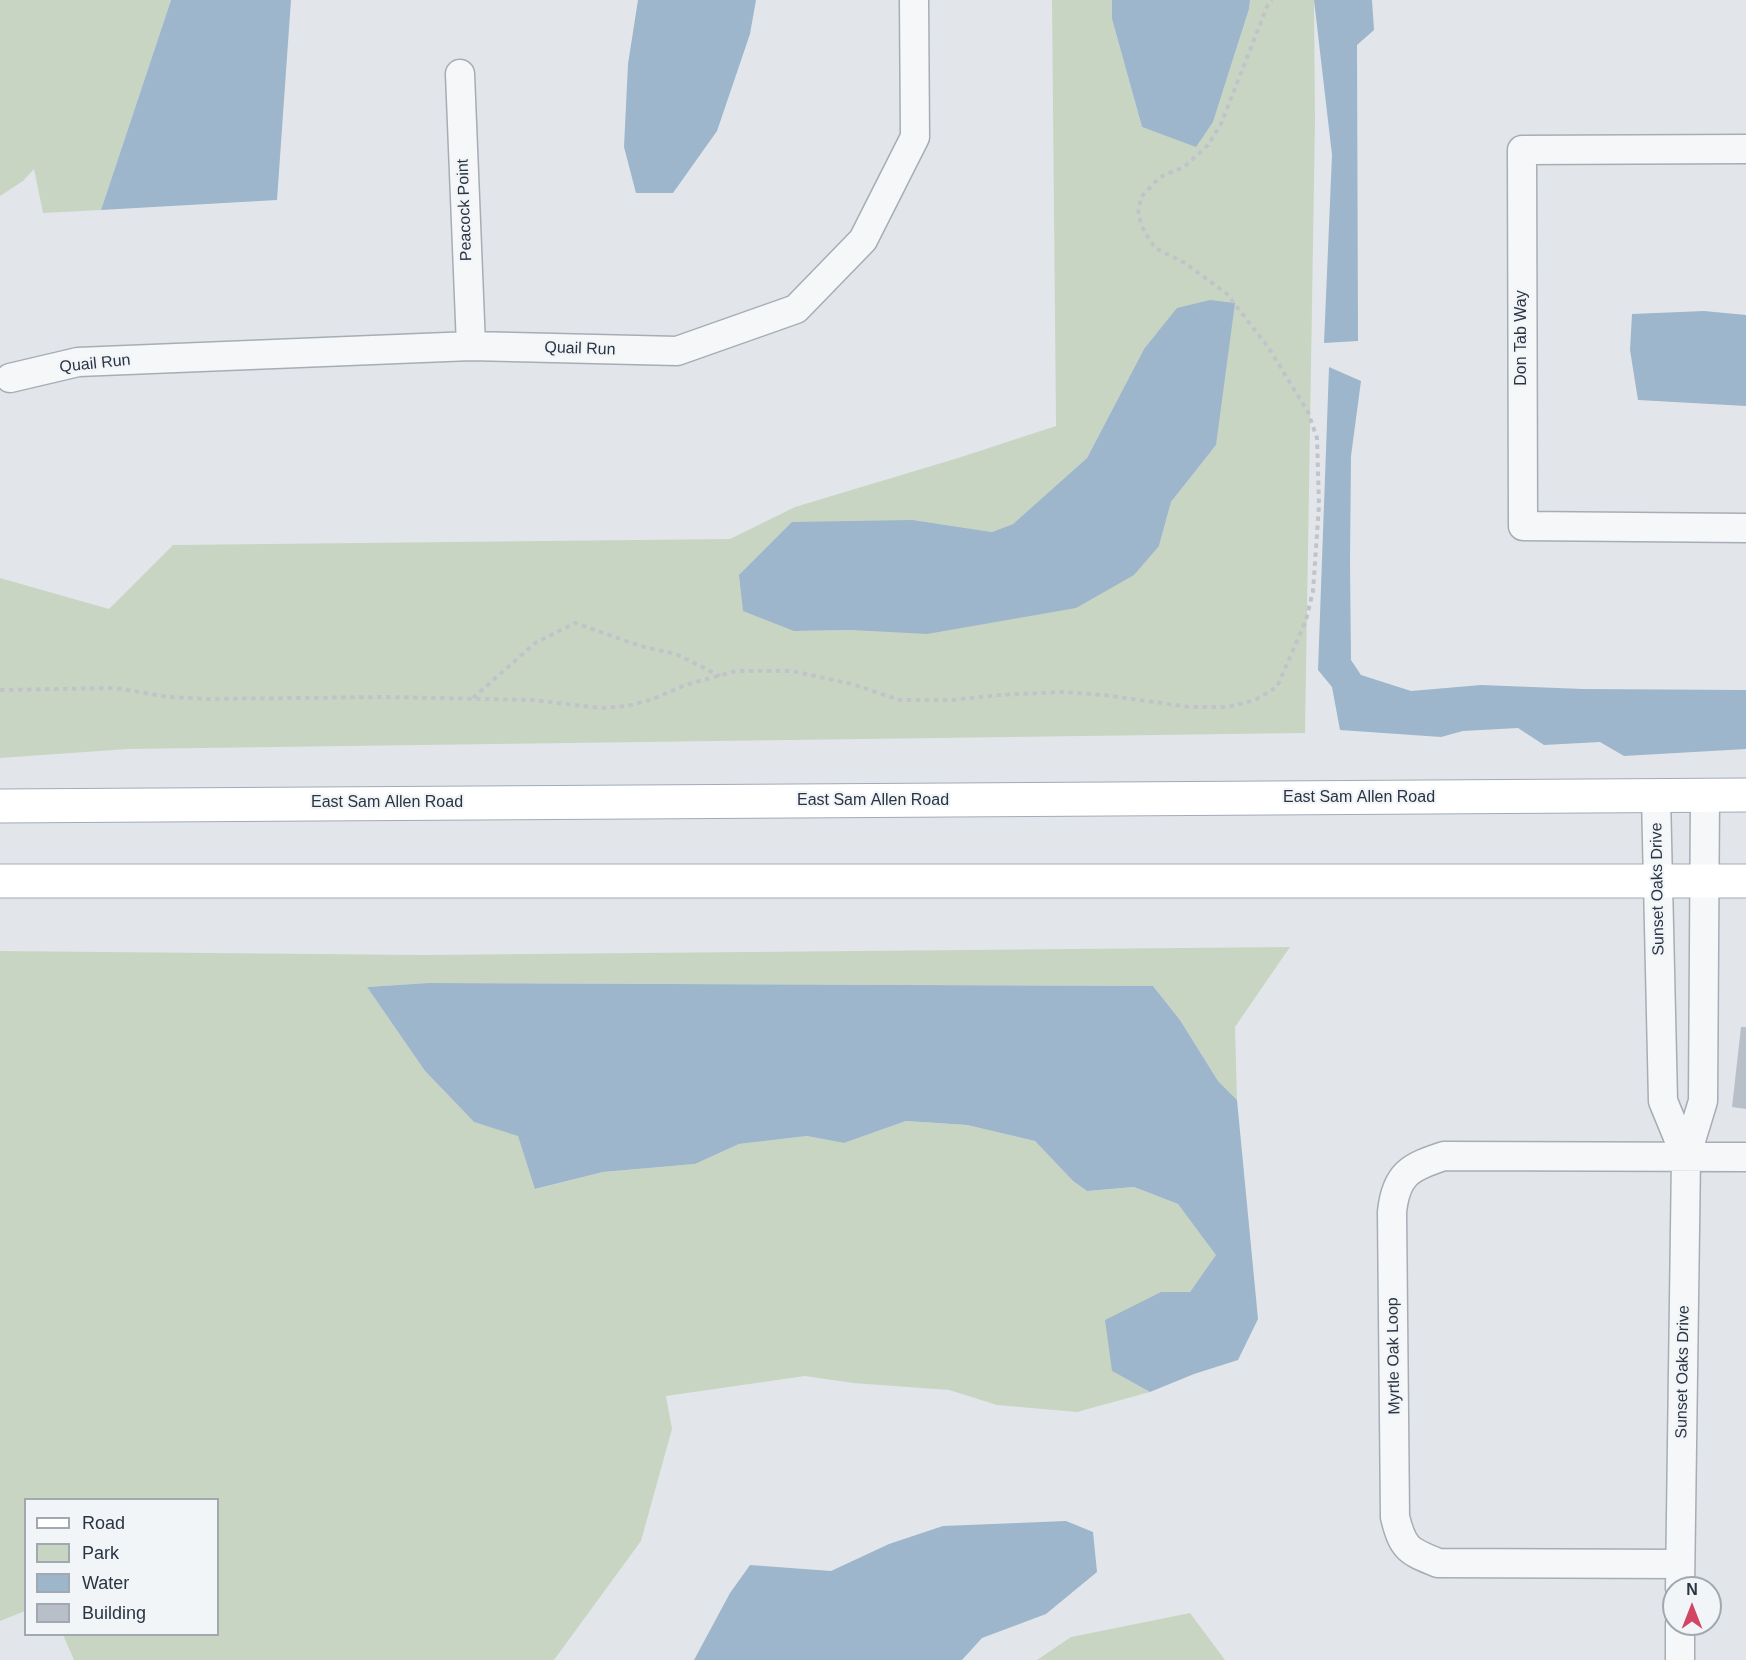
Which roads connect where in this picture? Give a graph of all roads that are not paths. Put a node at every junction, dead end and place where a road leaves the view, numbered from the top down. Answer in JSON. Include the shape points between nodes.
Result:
{"nodes":[{"id":1,"x":914,"y":0,"type":"edge"},
{"id":2,"x":460,"y":74,"type":"dead end"},
{"id":3,"x":1746,"y":149,"type":"edge"},
{"id":4,"x":471,"y":346,"type":"junction"},
{"id":5,"x":10,"y":378,"type":"dead end"},
{"id":6,"x":1746,"y":528,"type":"edge"},
{"id":7,"x":1705,"y":795,"type":"junction"},
{"id":8,"x":1746,"y":795,"type":"edge"},
{"id":9,"x":1656,"y":796,"type":"junction"},
{"id":10,"x":0,"y":806,"type":"edge"},
{"id":11,"x":0,"y":881,"type":"edge"},
{"id":12,"x":1746,"y":881,"type":"edge"},
{"id":13,"x":1705,"y":882,"type":"junction"},
{"id":14,"x":1658,"y":883,"type":"junction"},
{"id":15,"x":1686,"y":1157,"type":"junction"},
{"id":16,"x":1746,"y":1157,"type":"edge"},
{"id":17,"x":1680,"y":1576,"type":"edge"},
{"id":18,"x":1680,"y":1636,"type":"edge"},
{"id":19,"x":1680,"y":1660,"type":"edge"}],
"edges":[{"from":1,"to":4,"type":"street","name":"Quail Run","via":[[915,137],[863,240],[796,309],[677,351]]},
{"from":2,"to":4,"type":"street","name":"Peacock Point"},
{"from":3,"to":6,"type":"street","name":"Don Tab Way","via":[[1522,150],[1523,526]]},
{"from":4,"to":5,"type":"street","name":"Quail Run","via":[[78,362]]},
{"from":7,"to":8,"type":"main road","name":"East Sam Allen Road"},
{"from":7,"to":9,"type":"main road","name":"East Sam Allen Road"},
{"from":7,"to":13,"type":"street","name":"Sunset Oaks Drive"},
{"from":9,"to":10,"type":"main road","name":"East Sam Allen Road"},
{"from":9,"to":14,"type":"street","name":"Sunset Oaks Drive"},
{"from":11,"to":14,"type":"main road"},
{"from":12,"to":13,"type":"main road"},
{"from":13,"to":14,"type":"main road"},
{"from":13,"to":15,"type":"street","name":"Sunset Oaks Drive","via":[[1703,1101]]},
{"from":14,"to":15,"type":"street","name":"Sunset Oaks Drive","via":[[1663,1101]]},
{"from":15,"to":16,"type":"street","name":"Myrtle Oak Loop"},
{"from":15,"to":17,"type":"street","name":"Sunset Oaks Drive"},
{"from":15,"to":17,"type":"street","name":"Myrtle Oak Loop","via":[[1444,1156],[1422,1163],[1398,1182],[1392,1212],[1395,1517],[1401,1539],[1413,1553],[1438,1563]]},
{"from":18,"to":19,"type":"street"}]}
